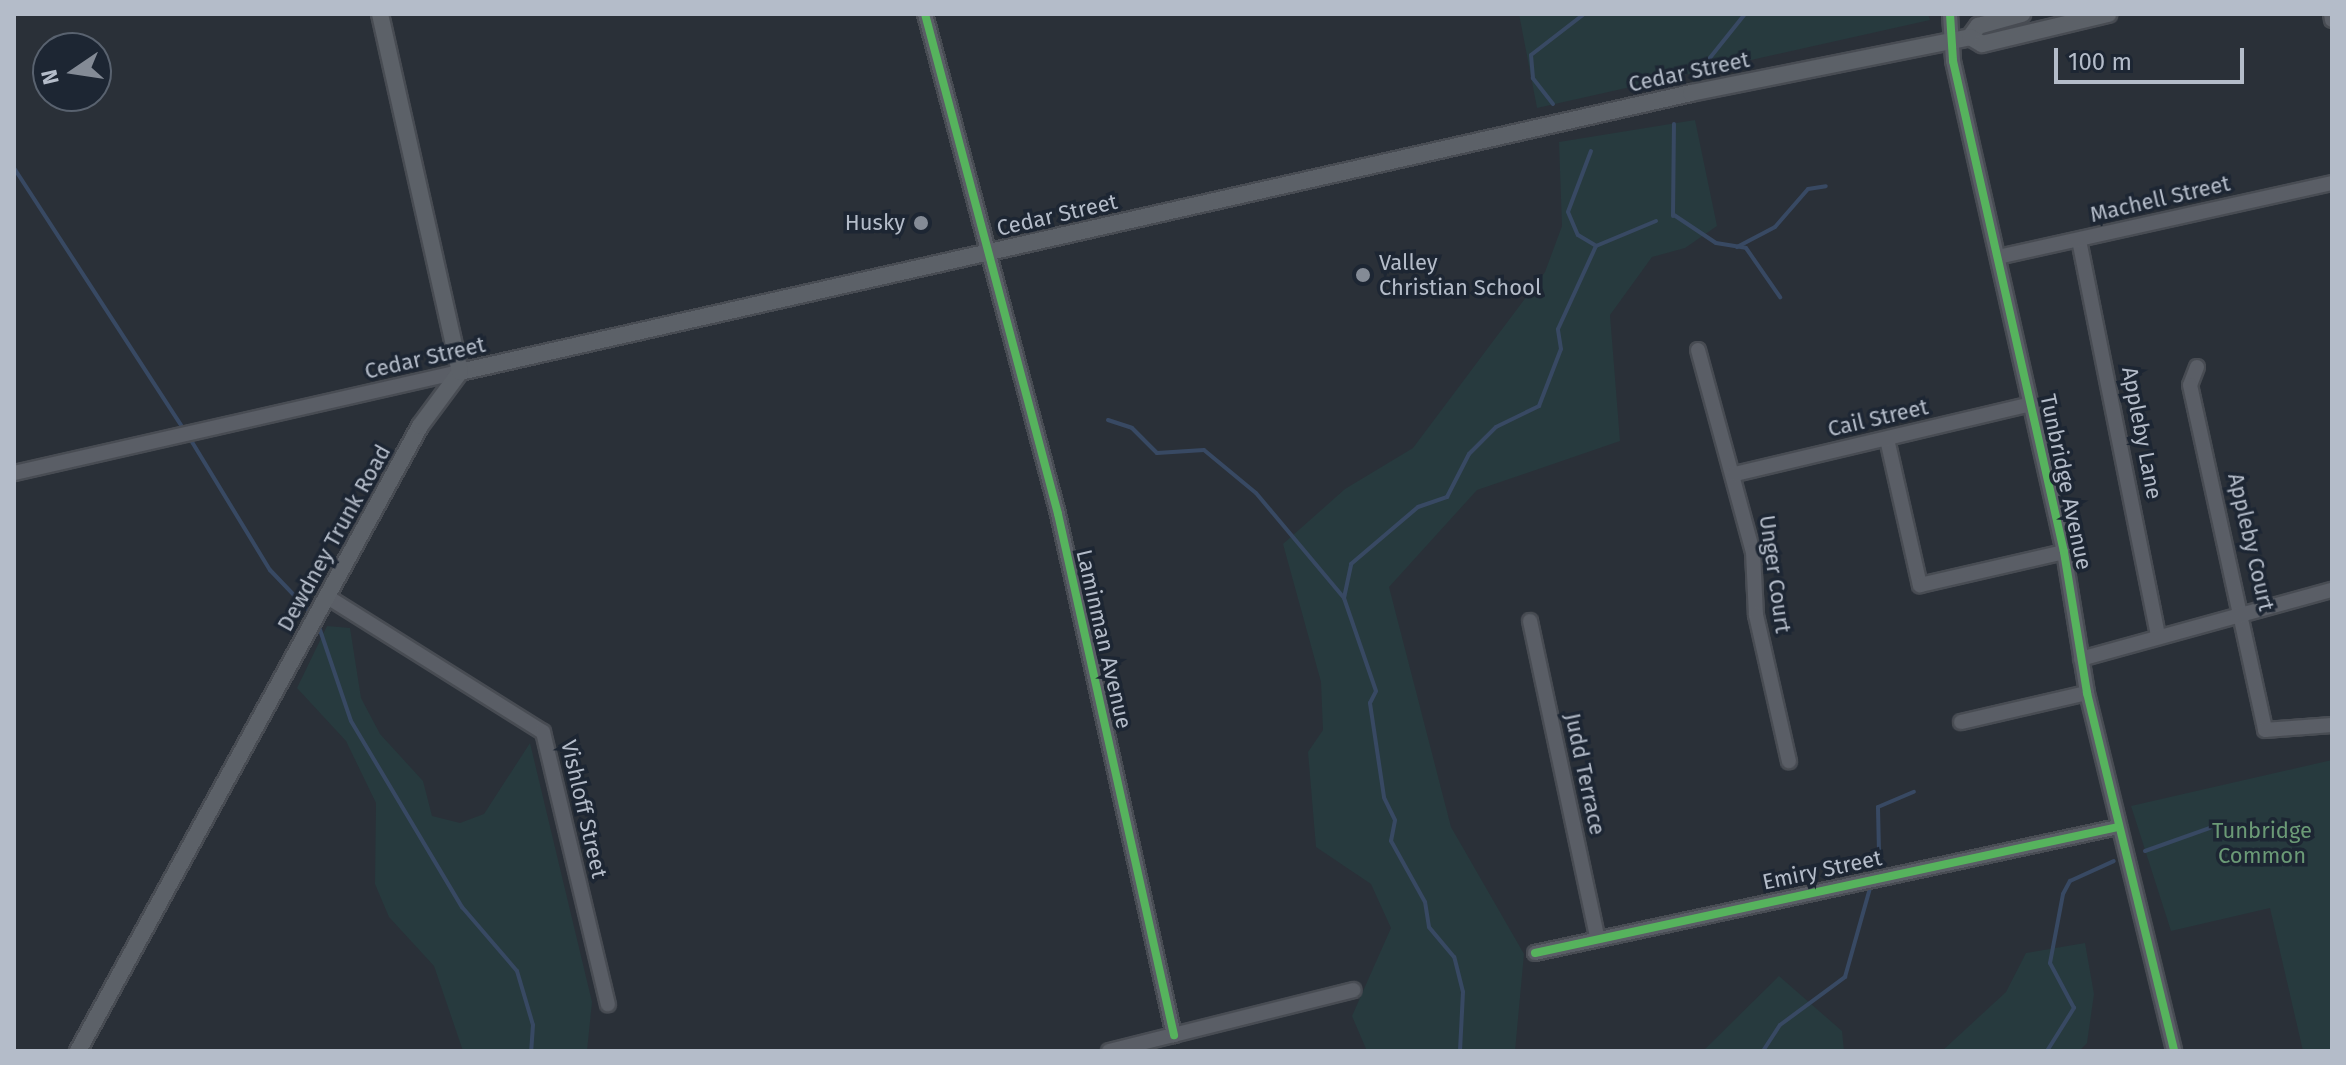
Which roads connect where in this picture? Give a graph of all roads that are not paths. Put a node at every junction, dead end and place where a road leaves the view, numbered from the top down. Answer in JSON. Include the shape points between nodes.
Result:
{"nodes":[{"id":1,"x":380,"y":14,"type":"edge"},
{"id":2,"x":925,"y":14,"type":"edge"},
{"id":3,"x":1950,"y":14,"type":"edge"},
{"id":4,"x":2022,"y":14,"type":"edge"},
{"id":5,"x":2108,"y":14,"type":"edge"},
{"id":6,"x":2331,"y":14,"type":"edge"},
{"id":7,"x":2332,"y":20,"type":"edge"},
{"id":8,"x":1962,"y":39,"type":"junction"},
{"id":9,"x":2332,"y":183,"type":"edge"},
{"id":10,"x":2079,"y":240,"type":"junction"},
{"id":11,"x":986,"y":254,"type":"junction"},
{"id":12,"x":1998,"y":257,"type":"junction"},
{"id":13,"x":1698,"y":350,"type":"dead end"},
{"id":14,"x":2197,"y":367,"type":"dead end"},
{"id":15,"x":460,"y":372,"type":"junction"},
{"id":16,"x":2031,"y":404,"type":"junction"},
{"id":17,"x":1887,"y":439,"type":"junction"},
{"id":18,"x":14,"y":473,"type":"edge"},
{"id":19,"x":1735,"y":474,"type":"junction"},
{"id":20,"x":2064,"y":552,"type":"junction"},
{"id":21,"x":2332,"y":590,"type":"edge"},
{"id":22,"x":326,"y":596,"type":"junction"},
{"id":23,"x":2246,"y":614,"type":"junction"},
{"id":24,"x":1530,"y":621,"type":"dead end"},
{"id":25,"x":2158,"y":636,"type":"junction"},
{"id":26,"x":2081,"y":659,"type":"junction"},
{"id":27,"x":2087,"y":693,"type":"junction"},
{"id":28,"x":1961,"y":722,"type":"dead end"},
{"id":29,"x":2332,"y":725,"type":"edge"},
{"id":30,"x":1789,"y":761,"type":"dead end"},
{"id":31,"x":2118,"y":827,"type":"junction"},
{"id":32,"x":1597,"y":937,"type":"junction"},
{"id":33,"x":1535,"y":953,"type":"dead end"},
{"id":34,"x":1354,"y":990,"type":"dead end"},
{"id":35,"x":608,"y":1004,"type":"dead end"},
{"id":36,"x":1174,"y":1035,"type":"junction"},
{"id":37,"x":78,"y":1051,"type":"edge"},
{"id":38,"x":1109,"y":1051,"type":"edge"},
{"id":39,"x":2174,"y":1051,"type":"edge"}],
"edges":[{"from":1,"to":15,"type":"main road"},
{"from":2,"to":11,"type":"street","name":"Laminman Avenue"},
{"from":3,"to":8,"type":"street","name":"Tunbridge Avenue"},
{"from":4,"to":8,"type":"main road","name":"Cedar Street","via":[[1978,26]]},
{"from":5,"to":8,"type":"main road","name":"Cedar Street","via":[[1982,44]]},
{"from":6,"to":7,"type":"street"},
{"from":8,"to":11,"type":"main road","name":"Cedar Street"},
{"from":8,"to":12,"type":"street","name":"Tunbridge Avenue"},
{"from":9,"to":10,"type":"street","name":"Machell Street"},
{"from":10,"to":12,"type":"street","name":"Machell Street"},
{"from":10,"to":25,"type":"street","name":"Appleby Lane"},
{"from":11,"to":15,"type":"main road","name":"Cedar Street"},
{"from":11,"to":36,"type":"street","name":"Laminman Avenue","via":[[1058,514]]},
{"from":12,"to":16,"type":"street","name":"Tunbridge Avenue"},
{"from":13,"to":19,"type":"street","name":"Unger Court","via":[[1724,459]]},
{"from":14,"to":23,"type":"street","name":"Appleby Court","via":[[2190,385]]},
{"from":15,"to":18,"type":"street","name":"Cedar Street"},
{"from":15,"to":22,"type":"main road","name":"Dewdney Trunk Road","via":[[420,426]]},
{"from":16,"to":17,"type":"street","name":"Cail Street"},
{"from":16,"to":20,"type":"street","name":"Tunbridge Avenue"},
{"from":17,"to":19,"type":"street","name":"Cail Street"},
{"from":17,"to":20,"type":"street","via":[[1920,585]]},
{"from":19,"to":30,"type":"street","name":"Unger Court"},
{"from":20,"to":26,"type":"street","name":"Tunbridge Avenue"},
{"from":21,"to":23,"type":"street"},
{"from":22,"to":35,"type":"street","name":"Vishloff Street","via":[[543,732]]},
{"from":22,"to":37,"type":"main road","name":"Dewdney Trunk Road"},
{"from":23,"to":25,"type":"street"},
{"from":23,"to":29,"type":"street","name":"Appleby Court","via":[[2265,730]]},
{"from":24,"to":32,"type":"street","name":"Judd Terrace"},
{"from":25,"to":26,"type":"street"},
{"from":26,"to":27,"type":"street","name":"Tunbridge Avenue"},
{"from":27,"to":28,"type":"street"},
{"from":27,"to":31,"type":"street","name":"Tunbridge Avenue"},
{"from":31,"to":32,"type":"street","name":"Emiry Street"},
{"from":31,"to":39,"type":"street","name":"Tunbridge Avenue"},
{"from":32,"to":33,"type":"street","name":"Emiry Street"},
{"from":34,"to":36,"type":"street"},
{"from":36,"to":38,"type":"street"}]}
